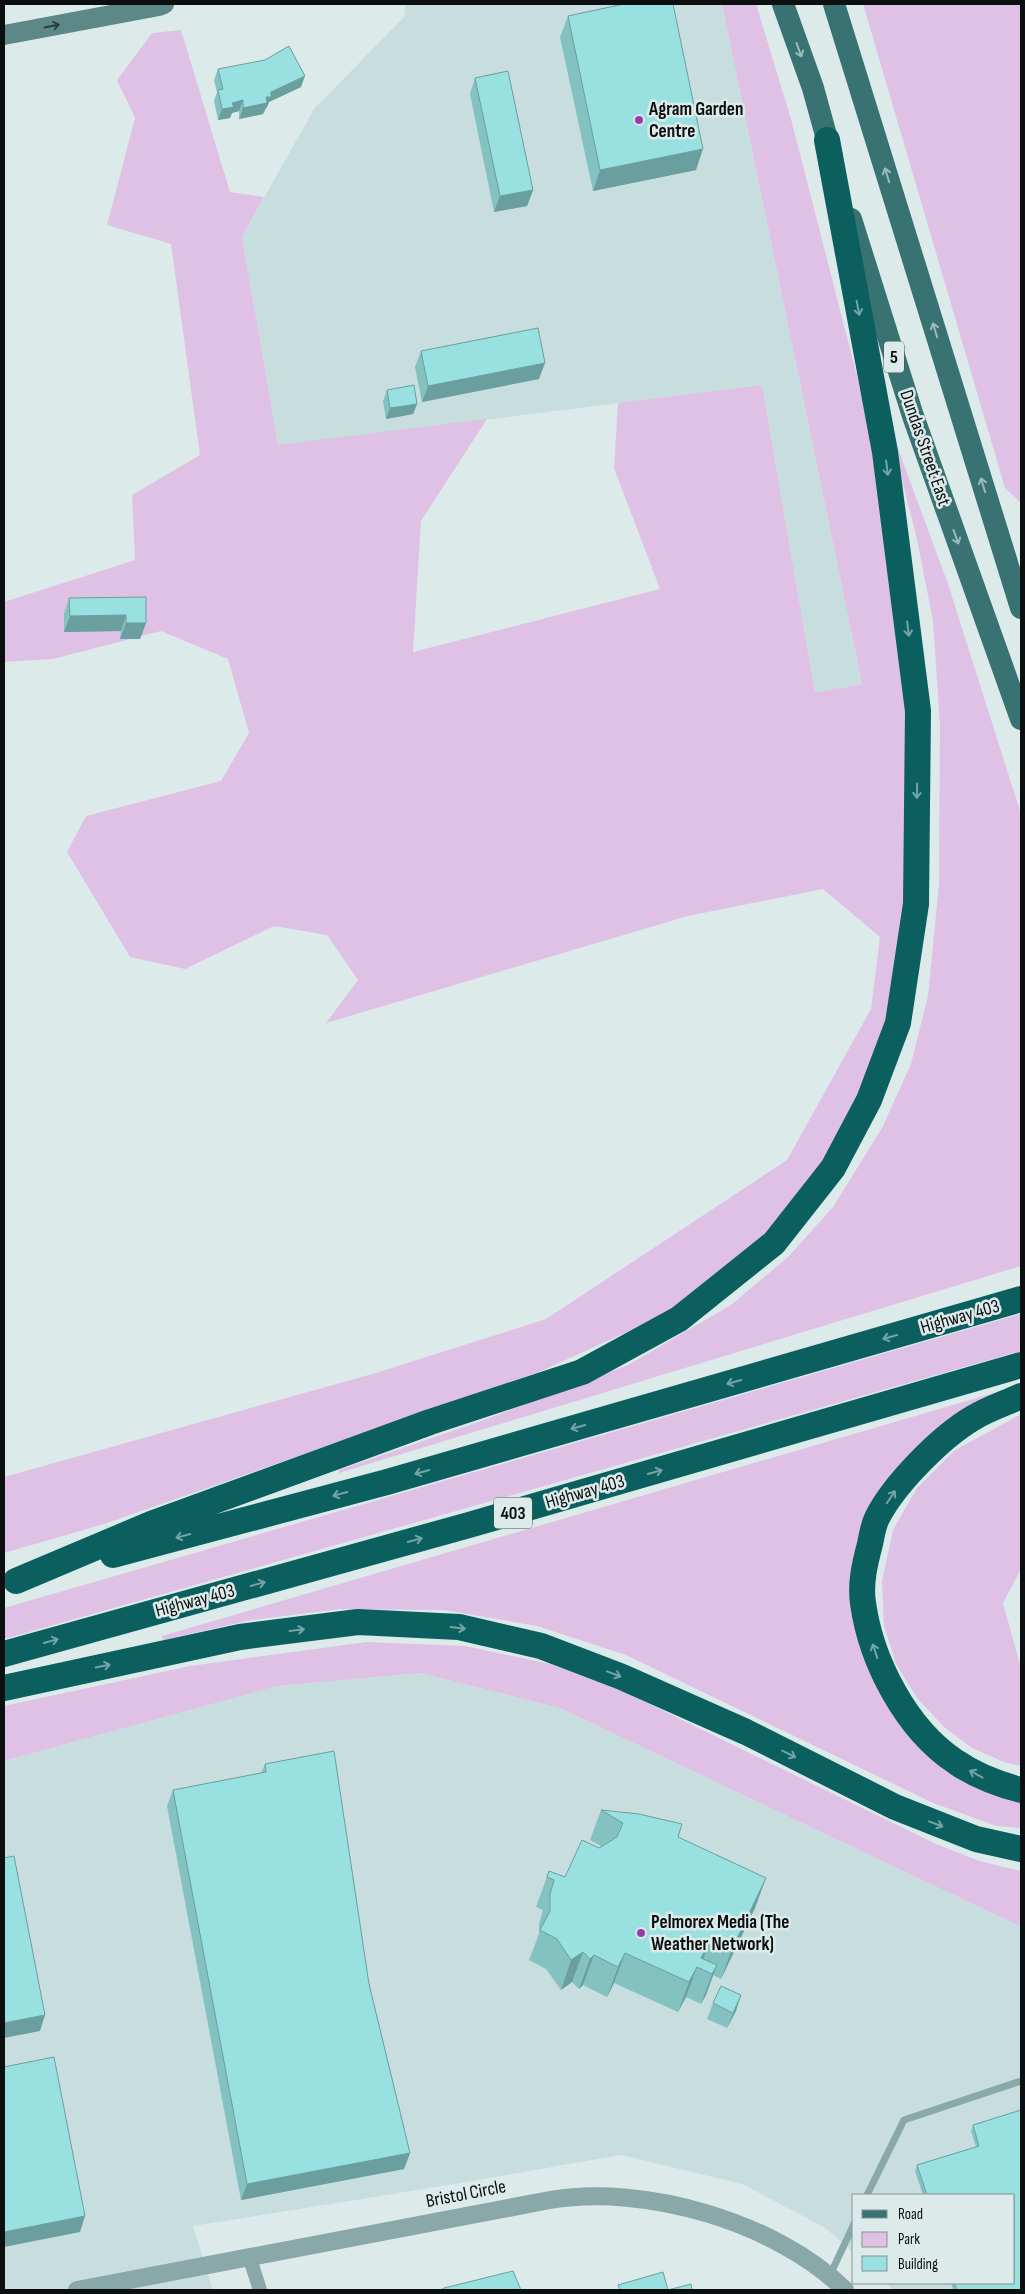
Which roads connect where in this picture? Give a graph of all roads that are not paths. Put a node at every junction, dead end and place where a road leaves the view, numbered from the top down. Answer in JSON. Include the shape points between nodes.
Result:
{"nodes":[{"id":1,"x":164,"y":4,"type":"edge"},
{"id":2,"x":783,"y":4,"type":"edge"},
{"id":3,"x":834,"y":4,"type":"edge"},
{"id":4,"x":4,"y":36,"type":"edge"},
{"id":5,"x":827,"y":140,"type":"junction"},
{"id":6,"x":1021,"y":608,"type":"edge"},
{"id":7,"x":1021,"y":719,"type":"edge"},
{"id":8,"x":1021,"y":1299,"type":"edge"},
{"id":9,"x":1021,"y":1365,"type":"edge"},
{"id":10,"x":1021,"y":1396,"type":"edge"},
{"id":11,"x":10,"y":1583,"type":"edge"},
{"id":12,"x":4,"y":1654,"type":"edge"},
{"id":13,"x":4,"y":1688,"type":"edge"},
{"id":14,"x":1021,"y":1790,"type":"edge"},
{"id":15,"x":1021,"y":1848,"type":"edge"},
{"id":16,"x":1021,"y":2081,"type":"edge"},
{"id":17,"x":867,"y":2194,"type":"edge"},
{"id":18,"x":852,"y":2228,"type":"edge"},
{"id":19,"x":250,"y":2259,"type":"junction"},
{"id":20,"x":830,"y":2275,"type":"junction"},
{"id":21,"x":77,"y":2290,"type":"edge"},
{"id":22,"x":260,"y":2290,"type":"edge"},
{"id":23,"x":845,"y":2290,"type":"edge"}],
"edges":[{"from":4,"to":1,"type":"main road","one_way":true},
{"from":2,"to":5,"type":"main road","name":"Dundas Street East","number":"5","one_way":true,"via":[[813,88]]},
{"from":6,"to":3,"type":"main road","one_way":true},
{"from":5,"to":7,"type":"main road","name":"Dundas Street East","number":"5","one_way":true,"via":[[913,416]]},
{"from":5,"to":11,"type":"highway","one_way":true,"via":[[886,452],[918,711],[916,904],[898,1023],[869,1100],[833,1168],[774,1242],[679,1319],[582,1372],[430,1422],[161,1521]]},
{"from":8,"to":11,"type":"highway","name":"Highway 403","one_way":true,"via":[[387,1482]]},
{"from":12,"to":9,"type":"highway","name":"Highway 403","number":"403","one_way":true,"via":[[460,1528]]},
{"from":14,"to":10,"type":"highway","one_way":true,"via":[[991,1782],[955,1762],[927,1737],[901,1705],[880,1667],[862,1602],[863,1570],[877,1519],[896,1489],[930,1452],[973,1418]]},
{"from":13,"to":15,"type":"highway","one_way":true,"via":[[240,1637],[358,1622],[459,1628],[541,1646],[622,1677],[746,1732],[895,1808],[976,1839]]},
{"from":16,"to":17,"type":"lane","via":[[904,2120]]},
{"from":18,"to":20,"type":"lane"},
{"from":19,"to":20,"type":"street","name":"Bristol Circle","via":[[550,2200],[597,2196],[639,2198],[693,2209],[775,2242]]},
{"from":19,"to":21,"type":"street","name":"Bristol Circle"},
{"from":19,"to":22,"type":"street"},
{"from":20,"to":23,"type":"street","name":"Bristol Circle"}]}
